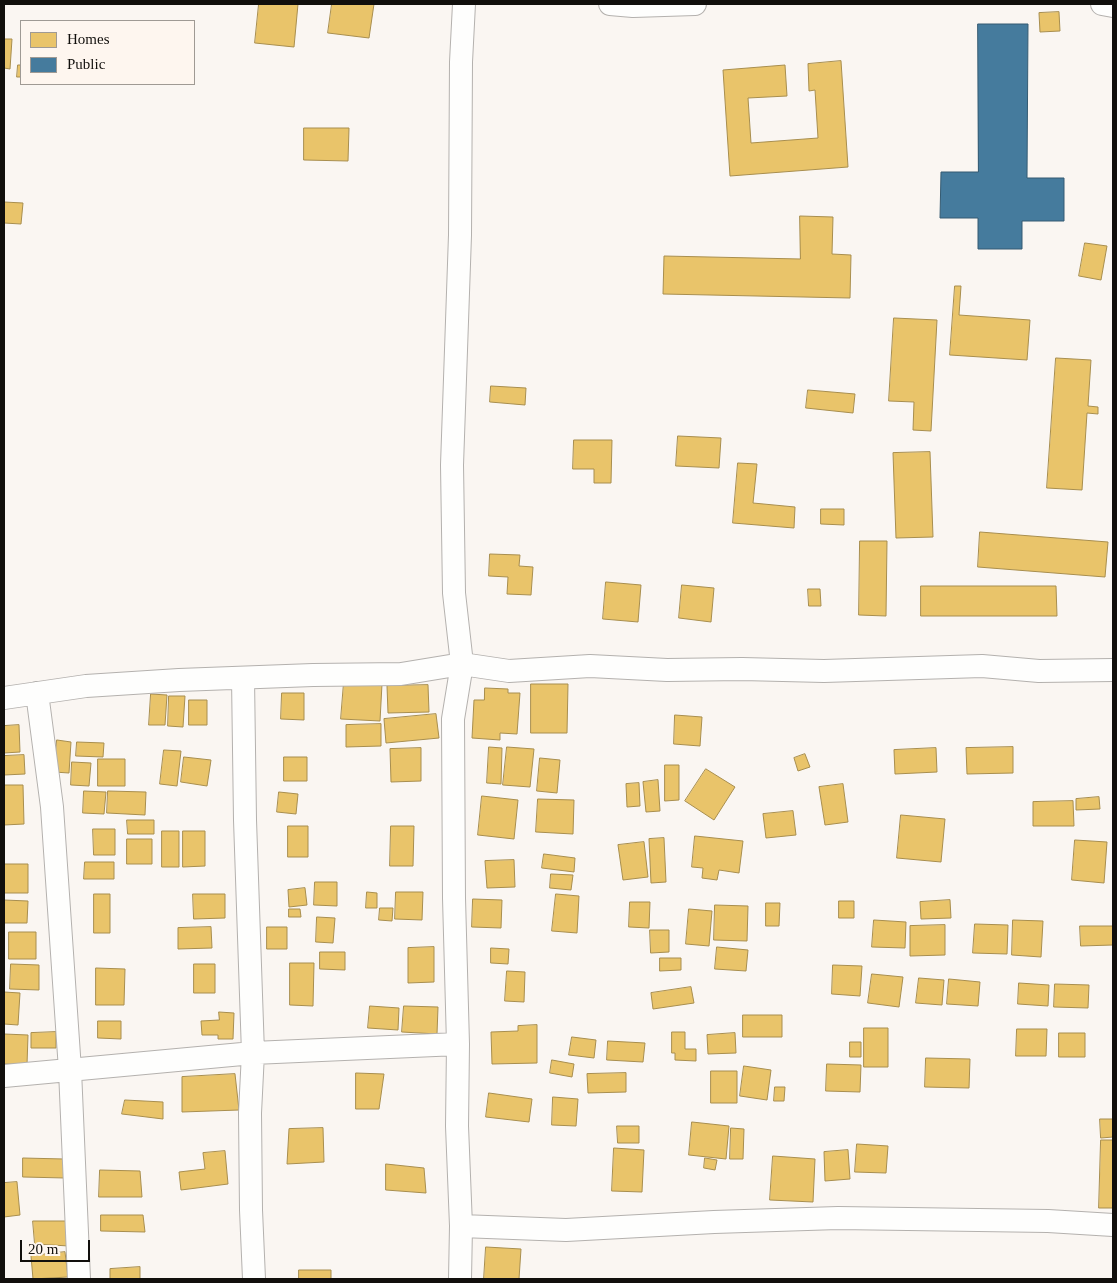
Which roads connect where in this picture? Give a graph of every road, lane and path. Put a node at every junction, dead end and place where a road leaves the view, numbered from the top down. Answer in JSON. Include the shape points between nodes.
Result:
{"nodes":[{"id":1,"x":464,"y":4,"type":"edge"},
{"id":2,"x":610,"y":4,"type":"edge"},
{"id":3,"x":695,"y":4,"type":"edge"},
{"id":4,"x":1102,"y":4,"type":"edge"},
{"id":5,"x":1113,"y":6,"type":"edge"},
{"id":6,"x":462,"y":664,"type":"junction"},
{"id":7,"x":1113,"y":670,"type":"edge"},
{"id":8,"x":243,"y":678,"type":"junction"},
{"id":9,"x":37,"y":693,"type":"junction"},
{"id":10,"x":4,"y":698,"type":"edge"},
{"id":11,"x":458,"y":1044,"type":"junction"},
{"id":12,"x":253,"y":1053,"type":"junction"},
{"id":13,"x":70,"y":1070,"type":"junction"},
{"id":14,"x":4,"y":1076,"type":"edge"},
{"id":15,"x":1113,"y":1225,"type":"edge"},
{"id":16,"x":461,"y":1226,"type":"junction"},
{"id":17,"x":79,"y":1279,"type":"edge"},
{"id":18,"x":254,"y":1279,"type":"edge"},
{"id":19,"x":460,"y":1279,"type":"edge"}],
"edges":[{"from":1,"to":6,"type":"street","via":[[452,465],[454,593]]},
{"from":2,"to":3,"type":"street"},
{"from":4,"to":5,"type":"street"},
{"from":6,"to":7,"type":"street","via":[[509,671],[590,666],[667,670],[824,671],[982,666],[1040,671]]},
{"from":6,"to":8,"type":"street","via":[[401,674]]},
{"from":6,"to":11,"type":"street","via":[[453,719]]},
{"from":8,"to":9,"type":"street","via":[[86,686]]},
{"from":8,"to":12,"type":"street"},
{"from":9,"to":10,"type":"street"},
{"from":9,"to":13,"type":"street","via":[[52,807]]},
{"from":11,"to":12,"type":"street"},
{"from":11,"to":16,"type":"street"},
{"from":12,"to":13,"type":"street"},
{"from":12,"to":18,"type":"street","via":[[250,1113]]},
{"from":13,"to":14,"type":"street"},
{"from":13,"to":17,"type":"street"},
{"from":15,"to":16,"type":"street","via":[[838,1218],[566,1230]]},
{"from":16,"to":19,"type":"street"}]}
